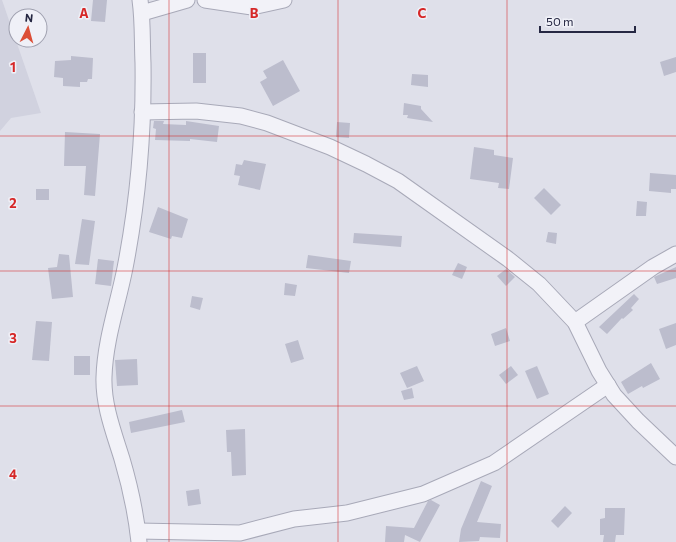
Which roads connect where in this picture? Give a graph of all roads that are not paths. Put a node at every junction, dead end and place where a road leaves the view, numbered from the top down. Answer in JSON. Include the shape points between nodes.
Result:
{"nodes":[{"id":1,"x":187,"y":0,"type":"edge"},
{"id":2,"x":206,"y":0,"type":"edge"},
{"id":3,"x":284,"y":0,"type":"edge"},
{"id":4,"x":141,"y":6,"type":"edge"},
{"id":5,"x":142,"y":112,"type":"junction"},
{"id":6,"x":676,"y":254,"type":"edge"},
{"id":7,"x":575,"y":322,"type":"junction"},
{"id":8,"x":608,"y":385,"type":"junction"},
{"id":9,"x":676,"y":457,"type":"edge"},
{"id":10,"x":139,"y":536,"type":"edge"},
{"id":11,"x":252,"y":536,"type":"edge"}],
"edges":[{"from":1,"to":4,"type":"street"},
{"from":2,"to":3,"type":"street","via":[[252,7]]},
{"from":4,"to":5,"type":"street"},
{"from":5,"to":7,"type":"street","via":[[204,111],[241,116],[330,147],[366,164],[429,202],[508,259],[539,284]]},
{"from":5,"to":10,"type":"street","via":[[133,222],[108,341],[104,378],[110,420],[123,461]]},
{"from":6,"to":7,"type":"street"},
{"from":7,"to":8,"type":"street"},
{"from":8,"to":9,"type":"street","via":[[614,395]]},
{"from":8,"to":11,"type":"street","via":[[494,463],[423,494],[347,513],[294,519]]},
{"from":10,"to":11,"type":"street","via":[[240,533]]}]}
